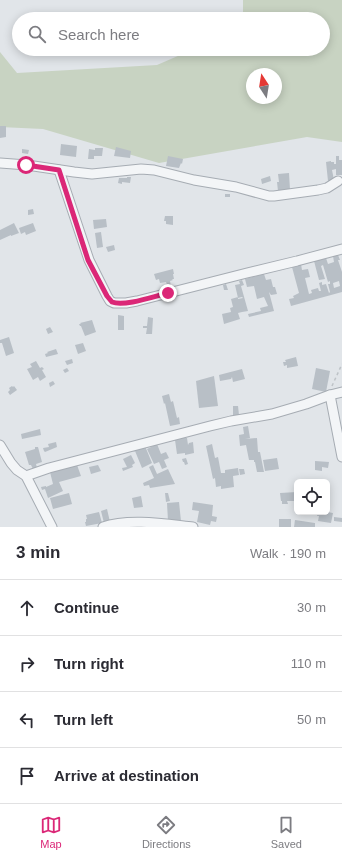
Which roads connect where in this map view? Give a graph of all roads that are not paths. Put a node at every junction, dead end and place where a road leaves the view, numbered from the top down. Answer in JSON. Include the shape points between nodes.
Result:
{"nodes":[{"id":1,"x":0,"y":163,"type":"edge"},
{"id":2,"x":59,"y":170,"type":"junction"},
{"id":3,"x":338,"y":180,"type":"dead end"},
{"id":4,"x":342,"y":249,"type":"edge"},
{"id":5,"x":342,"y":392,"type":"edge"},
{"id":6,"x":330,"y":395,"type":"junction"},
{"id":7,"x":0,"y":446,"type":"edge"},
{"id":8,"x":342,"y":457,"type":"edge"},
{"id":9,"x":26,"y":476,"type":"junction"},
{"id":10,"x":52,"y":527,"type":"edge"},
{"id":11,"x":103,"y":527,"type":"edge"},
{"id":12,"x":192,"y":527,"type":"edge"}],
"edges":[{"from":1,"to":2,"type":"street"},
{"from":2,"to":3,"type":"street","via":[[92,174],[154,170],[269,196],[318,190],[331,186]]},
{"from":2,"to":4,"type":"street","via":[[88,260],[110,301],[114,303],[145,299]]},
{"from":5,"to":6,"type":"street"},
{"from":6,"to":8,"type":"street"},
{"from":6,"to":9,"type":"street","via":[[272,414],[216,424]]},
{"from":7,"to":9,"type":"street","via":[[17,470]]},
{"from":9,"to":10,"type":"street"},
{"from":11,"to":12,"type":"street","via":[[123,522]]}]}
